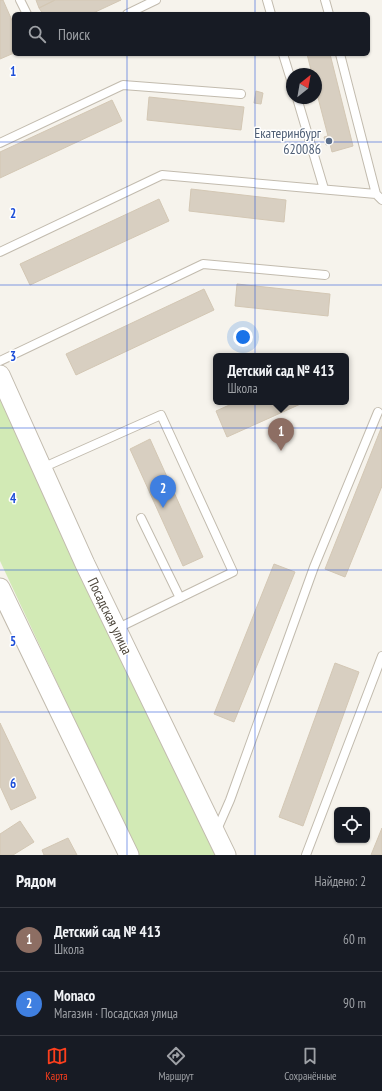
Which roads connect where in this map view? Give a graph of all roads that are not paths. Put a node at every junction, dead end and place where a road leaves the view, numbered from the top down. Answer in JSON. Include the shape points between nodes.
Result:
{"nodes":[{"id":1,"x":20,"y":0,"type":"edge"},
{"id":2,"x":156,"y":0,"type":"edge"},
{"id":3,"x":267,"y":0,"type":"edge"},
{"id":4,"x":325,"y":0,"type":"edge"},
{"id":5,"x":26,"y":12,"type":"edge"},
{"id":6,"x":131,"y":12,"type":"edge"},
{"id":7,"x":271,"y":12,"type":"edge"},
{"id":8,"x":328,"y":12,"type":"edge"},
{"id":9,"x":284,"y":56,"type":"edge"},
{"id":10,"x":341,"y":56,"type":"edge"},
{"id":11,"x":287,"y":68,"type":"edge"},
{"id":12,"x":241,"y":94,"type":"dead end"},
{"id":13,"x":299,"y":104,"type":"edge"},
{"id":14,"x":0,"y":143,"type":"edge"},
{"id":15,"x":324,"y":189,"type":"junction"},
{"id":16,"x":376,"y":194,"type":"junction"},
{"id":17,"x":382,"y":200,"type":"edge"},
{"id":18,"x":0,"y":252,"type":"edge"},
{"id":19,"x":325,"y":275,"type":"dead end"},
{"id":20,"x":0,"y":361,"type":"edge"},
{"id":21,"x":0,"y":375,"type":"edge"},
{"id":22,"x":378,"y":412,"type":"dead end"},
{"id":23,"x":42,"y":468,"type":"junction"},
{"id":24,"x":141,"y":518,"type":"dead end"},
{"id":25,"x":0,"y":588,"type":"edge"},
{"id":26,"x":180,"y":598,"type":"junction"},
{"id":27,"x":116,"y":629,"type":"junction"},
{"id":28,"x":382,"y":656,"type":"edge"},
{"id":29,"x":216,"y":832,"type":"junction"},
{"id":30,"x":129,"y":855,"type":"edge"},
{"id":31,"x":226,"y":855,"type":"edge"},
{"id":32,"x":306,"y":855,"type":"edge"}],
"edges":[{"from":1,"to":5,"type":"lane"},
{"from":2,"to":6,"type":"lane"},
{"from":3,"to":7,"type":"lane"},
{"from":4,"to":8,"type":"lane"},
{"from":9,"to":11,"type":"lane"},
{"from":10,"to":16,"type":"lane"},
{"from":12,"to":14,"type":"lane","via":[[123,85]]},
{"from":13,"to":15,"type":"lane"},
{"from":15,"to":16,"type":"lane"},
{"from":15,"to":18,"type":"lane","via":[[162,175]]},
{"from":16,"to":17,"type":"lane"},
{"from":19,"to":20,"type":"lane","via":[[203,264]]},
{"from":21,"to":23,"type":"street","name":"Посадская улица"},
{"from":22,"to":29,"type":"lane","via":[[314,567],[230,800]]},
{"from":23,"to":26,"type":"lane","via":[[161,415],[233,572]]},
{"from":23,"to":27,"type":"street","name":"Посадская улица"},
{"from":24,"to":26,"type":"lane"},
{"from":25,"to":30,"type":"street"},
{"from":26,"to":27,"type":"lane"},
{"from":27,"to":29,"type":"street","name":"Посадская улица"},
{"from":28,"to":32,"type":"lane"},
{"from":29,"to":31,"type":"street","name":"Посадская улица"}]}
